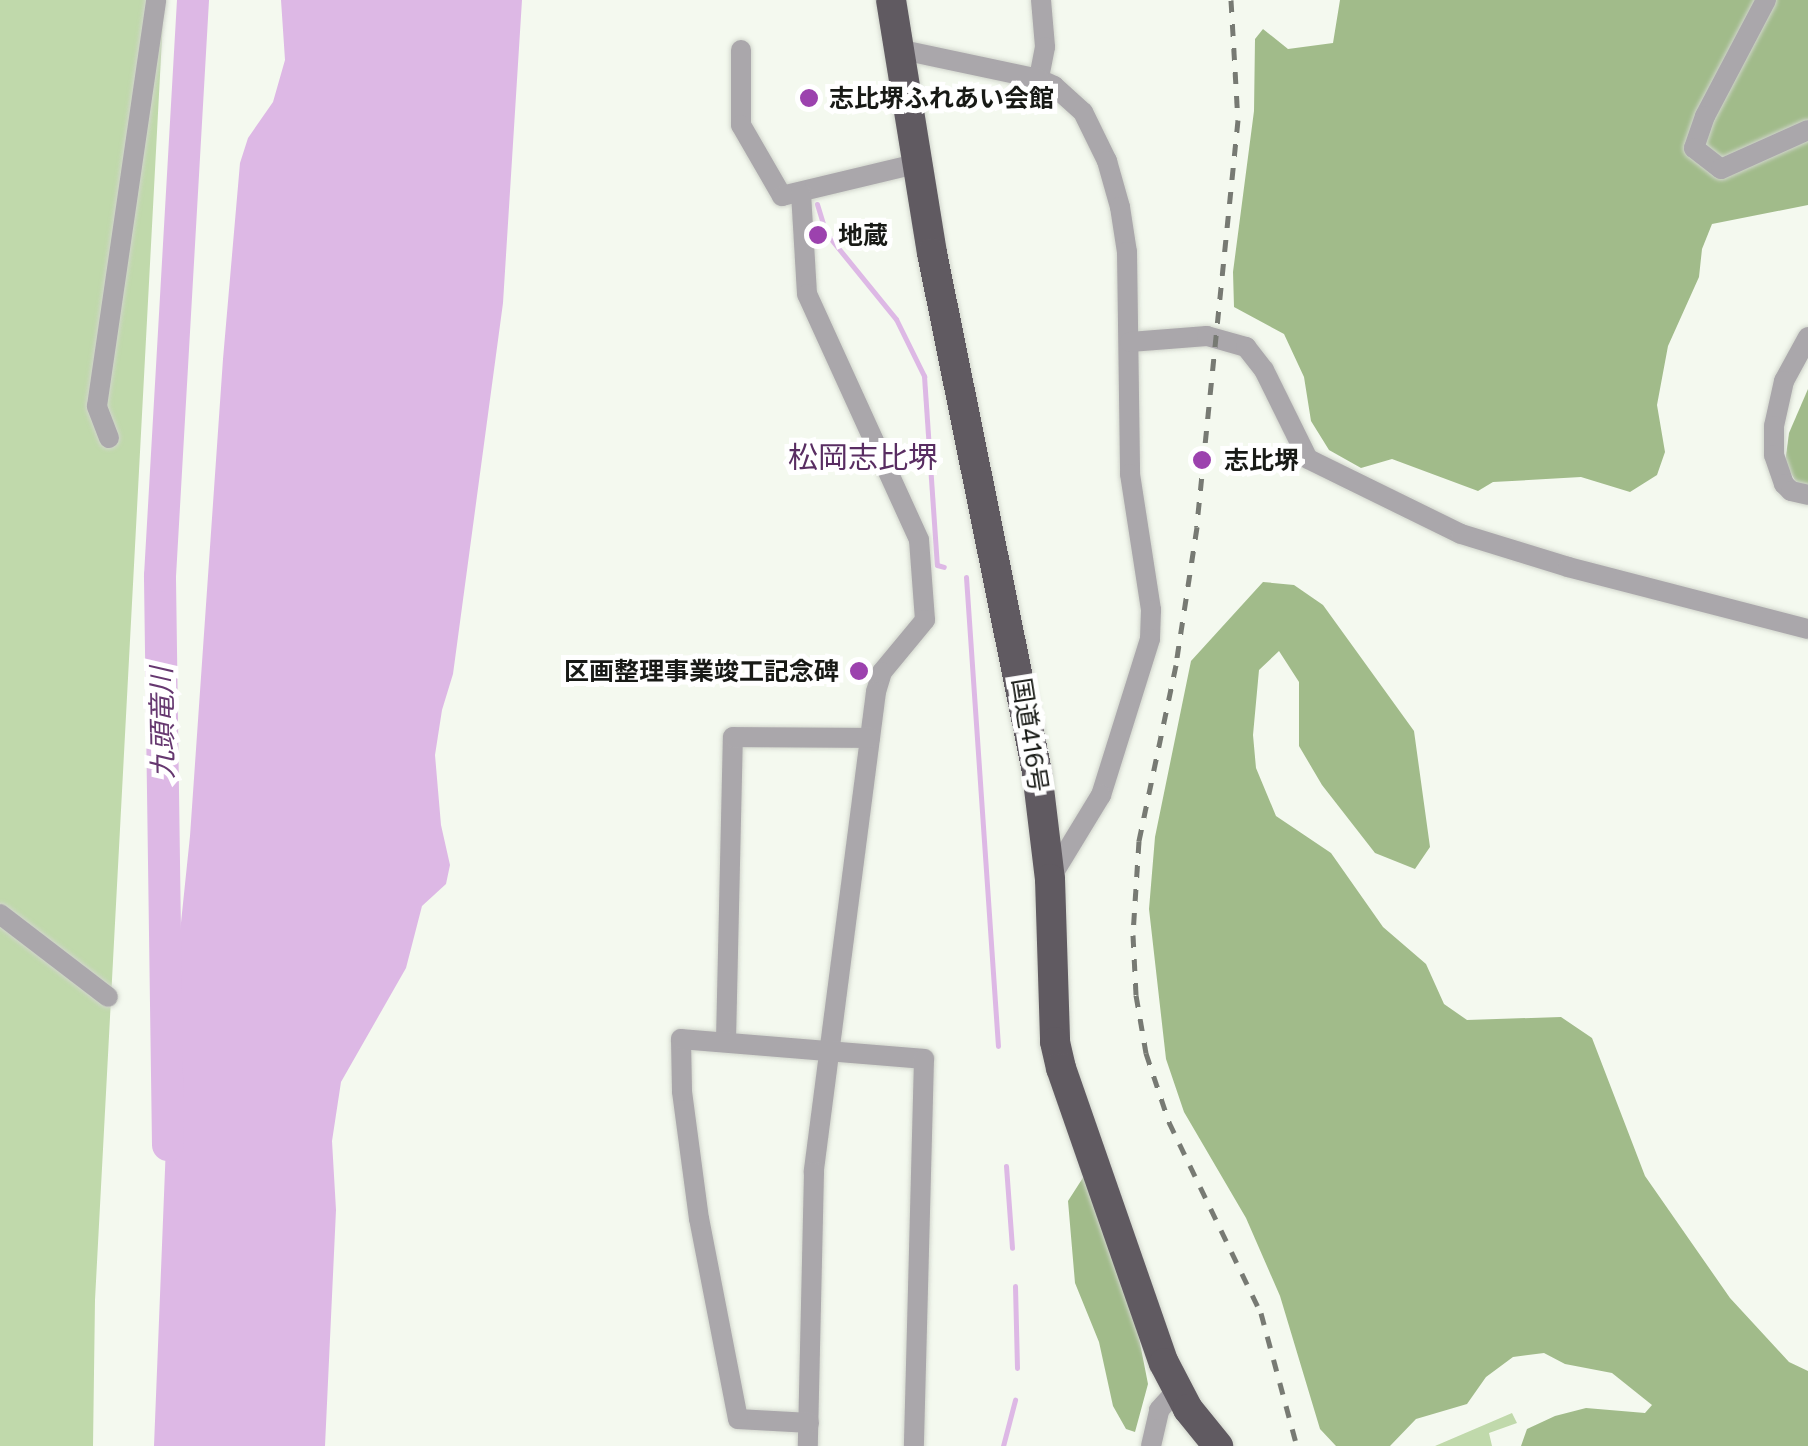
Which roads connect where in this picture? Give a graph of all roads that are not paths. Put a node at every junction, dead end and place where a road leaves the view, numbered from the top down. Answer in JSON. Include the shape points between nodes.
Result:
{"nodes":[{"id":1,"x":156,"y":0,"type":"edge"},
{"id":2,"x":891,"y":0,"type":"edge"},
{"id":3,"x":1042,"y":0,"type":"edge"},
{"id":4,"x":1766,"y":0,"type":"edge"},
{"id":5,"x":898,"y":49,"type":"junction"},
{"id":6,"x":741,"y":50,"type":"dead end"},
{"id":7,"x":1040,"y":80,"type":"junction"},
{"id":8,"x":1808,"y":130,"type":"edge"},
{"id":9,"x":915,"y":164,"type":"junction"},
{"id":10,"x":801,"y":194,"type":"junction"},
{"id":11,"x":1808,"y":337,"type":"edge"},
{"id":12,"x":1130,"y":342,"type":"junction"},
{"id":13,"x":109,"y":438,"type":"dead end"},
{"id":14,"x":1808,"y":495,"type":"edge"},
{"id":15,"x":1808,"y":629,"type":"edge"},
{"id":16,"x":870,"y":738,"type":"junction"},
{"id":17,"x":1050,"y":879,"type":"junction"},
{"id":18,"x":0,"y":914,"type":"edge"},
{"id":19,"x":108,"y":997,"type":"dead end"},
{"id":20,"x":726,"y":1040,"type":"junction"},
{"id":21,"x":830,"y":1050,"type":"junction"},
{"id":22,"x":1177,"y":1390,"type":"junction"},
{"id":23,"x":809,"y":1423,"type":"junction"},
{"id":24,"x":808,"y":1446,"type":"edge"},
{"id":25,"x":914,"y":1446,"type":"edge"},
{"id":26,"x":1151,"y":1446,"type":"edge"},
{"id":27,"x":1218,"y":1446,"type":"edge"}],
"edges":[{"from":1,"to":13,"type":"street","via":[[97,406]]},
{"from":2,"to":5,"type":"highway","name":"国道416号"},
{"from":3,"to":7,"type":"street"},
{"from":4,"to":8,"type":"street","via":[[1694,148],[1721,168]]},
{"from":5,"to":7,"type":"street"},
{"from":5,"to":9,"type":"highway","name":"国道416号"},
{"from":6,"to":10,"type":"street","via":[[741,125],[782,196]]},
{"from":7,"to":12,"type":"street","via":[[1083,112],[1107,161],[1127,252]]},
{"from":9,"to":10,"type":"street"},
{"from":9,"to":17,"type":"highway","name":"国道416号","via":[[1021,676]]},
{"from":10,"to":16,"type":"street","via":[[808,294],[919,540],[925,620],[882,672]]},
{"from":11,"to":14,"type":"street","via":[[1784,380],[1774,426],[1784,484]]},
{"from":12,"to":15,"type":"street","via":[[1207,336],[1246,347],[1308,459],[1461,534]]},
{"from":12,"to":17,"type":"street","via":[[1130,474],[1150,639],[1101,796]]},
{"from":16,"to":20,"type":"street","via":[[734,737]]},
{"from":16,"to":21,"type":"street"},
{"from":17,"to":22,"type":"highway","name":"国道416号","via":[[1061,1068]]},
{"from":18,"to":19,"type":"street"},
{"from":20,"to":21,"type":"street"},
{"from":20,"to":23,"type":"street","via":[[681,1039],[682,1091],[738,1420]]},
{"from":21,"to":23,"type":"street","via":[[814,1172]]},
{"from":21,"to":25,"type":"street","via":[[924,1059]]},
{"from":22,"to":26,"type":"street","via":[[1159,1410]]},
{"from":22,"to":27,"type":"highway","name":"国道416号"},
{"from":23,"to":24,"type":"street"}]}
